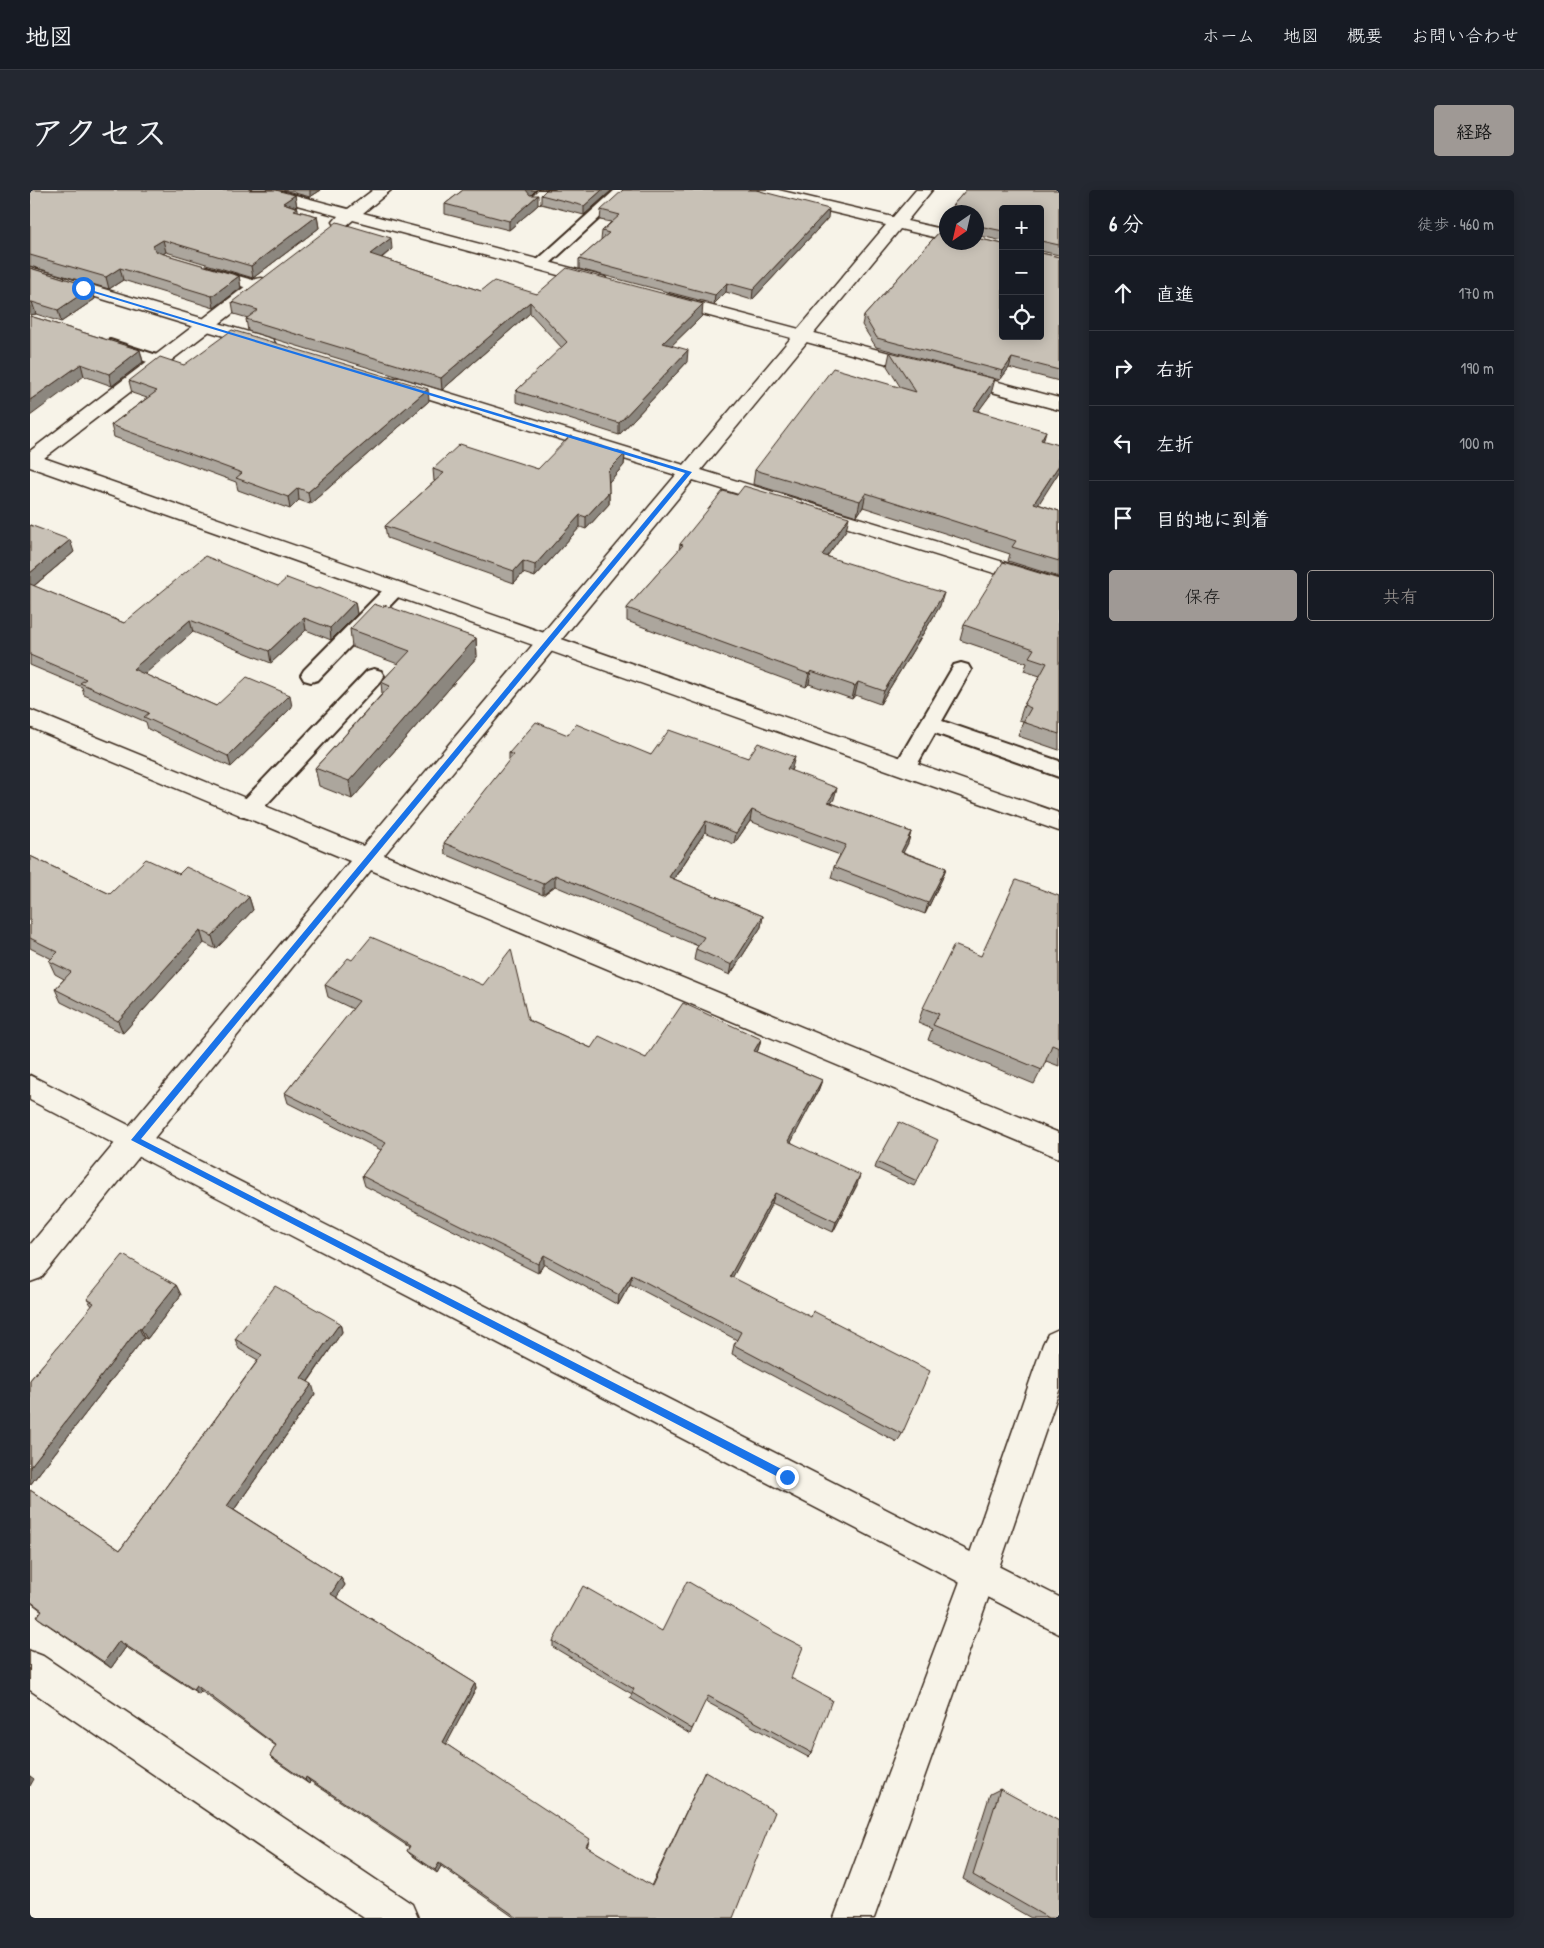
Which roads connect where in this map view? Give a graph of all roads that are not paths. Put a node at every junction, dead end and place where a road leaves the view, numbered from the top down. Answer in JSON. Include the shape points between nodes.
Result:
{"nodes":[{"id":1,"x":258,"y":190,"type":"edge"},
{"id":2,"x":384,"y":190,"type":"edge"},
{"id":3,"x":547,"y":190,"type":"edge"},
{"id":4,"x":623,"y":190,"type":"edge"},
{"id":5,"x":758,"y":190,"type":"edge"},
{"id":6,"x":924,"y":190,"type":"edge"},
{"id":7,"x":535,"y":200,"type":"edge"},
{"id":8,"x":350,"y":215,"type":"junction"},
{"id":9,"x":897,"y":223,"type":"junction"},
{"id":10,"x":327,"y":233,"type":"edge"},
{"id":11,"x":939,"y":233,"type":"edge"},
{"id":12,"x":540,"y":266,"type":"junction"},
{"id":13,"x":193,"y":268,"type":"edge"},
{"id":14,"x":30,"y":272,"type":"edge"},
{"id":15,"x":273,"y":274,"type":"edge"},
{"id":16,"x":258,"y":286,"type":"junction"},
{"id":17,"x":616,"y":286,"type":"edge"},
{"id":18,"x":654,"y":296,"type":"edge"},
{"id":19,"x":207,"y":325,"type":"junction"},
{"id":20,"x":801,"y":335,"type":"junction"},
{"id":21,"x":98,"y":341,"type":"edge"},
{"id":22,"x":283,"y":348,"type":"edge"},
{"id":23,"x":160,"y":361,"type":"junction"},
{"id":24,"x":377,"y":377,"type":"edge"},
{"id":25,"x":1059,"y":404,"type":"edge"},
{"id":26,"x":30,"y":460,"type":"edge"},
{"id":27,"x":689,"y":472,"type":"junction"},
{"id":28,"x":1059,"y":586,"type":"edge"},
{"id":29,"x":396,"y":588,"type":"junction"},
{"id":30,"x":549,"y":641,"type":"junction"},
{"id":31,"x":961,"y":670,"type":"dead end"},
{"id":32,"x":311,"y":675,"type":"dead end"},
{"id":33,"x":374,"y":676,"type":"dead end"},
{"id":34,"x":30,"y":718,"type":"edge"},
{"id":35,"x":930,"y":724,"type":"junction"},
{"id":36,"x":905,"y":767,"type":"junction"},
{"id":37,"x":1059,"y":769,"type":"edge"},
{"id":38,"x":248,"y":810,"type":"junction"},
{"id":39,"x":1059,"y":822,"type":"edge"},
{"id":40,"x":366,"y":859,"type":"junction"},
{"id":41,"x":30,"y":1087,"type":"edge"},
{"id":42,"x":135,"y":1140,"type":"junction"},
{"id":43,"x":1059,"y":1146,"type":"edge"},
{"id":44,"x":30,"y":1268,"type":"edge"},
{"id":45,"x":1059,"y":1344,"type":"edge"},
{"id":46,"x":979,"y":1576,"type":"junction"},
{"id":47,"x":1059,"y":1616,"type":"edge"},
{"id":48,"x":30,"y":1669,"type":"edge"},
{"id":49,"x":398,"y":1918,"type":"edge"},
{"id":50,"x":854,"y":1918,"type":"edge"}],
"edges":[{"from":1,"to":8,"type":"street"},
{"from":2,"to":8,"type":"street"},
{"from":3,"to":7,"type":"lane"},
{"from":4,"to":12,"type":"lane"},
{"from":5,"to":9,"type":"street"},
{"from":6,"to":9,"type":"street"},
{"from":8,"to":10,"type":"street"},
{"from":8,"to":12,"type":"street"},
{"from":9,"to":11,"type":"street"},
{"from":9,"to":20,"type":"street"},
{"from":12,"to":17,"type":"street"},
{"from":13,"to":16,"type":"lane"},
{"from":14,"to":19,"type":"street"},
{"from":15,"to":16,"type":"street"},
{"from":16,"to":19,"type":"street"},
{"from":18,"to":20,"type":"street"},
{"from":19,"to":22,"type":"street"},
{"from":19,"to":23,"type":"street"},
{"from":20,"to":25,"type":"street"},
{"from":20,"to":27,"type":"street"},
{"from":21,"to":23,"type":"lane"},
{"from":23,"to":26,"type":"street"},
{"from":24,"to":27,"type":"street"},
{"from":26,"to":29,"type":"street"},
{"from":27,"to":28,"type":"street"},
{"from":27,"to":30,"type":"street"},
{"from":29,"to":30,"type":"street"},
{"from":29,"to":32,"type":"lane"},
{"from":30,"to":36,"type":"street"},
{"from":30,"to":40,"type":"street"},
{"from":31,"to":35,"type":"lane"},
{"from":33,"to":38,"type":"lane"},
{"from":34,"to":38,"type":"street"},
{"from":35,"to":36,"type":"lane"},
{"from":35,"to":37,"type":"lane"},
{"from":36,"to":39,"type":"street"},
{"from":38,"to":40,"type":"street"},
{"from":40,"to":42,"type":"street"},
{"from":40,"to":43,"type":"street"},
{"from":41,"to":42,"type":"street"},
{"from":42,"to":44,"type":"street"},
{"from":42,"to":46,"type":"street"},
{"from":45,"to":46,"type":"street"},
{"from":46,"to":47,"type":"street"},
{"from":46,"to":50,"type":"street"},
{"from":48,"to":49,"type":"street"}]}
